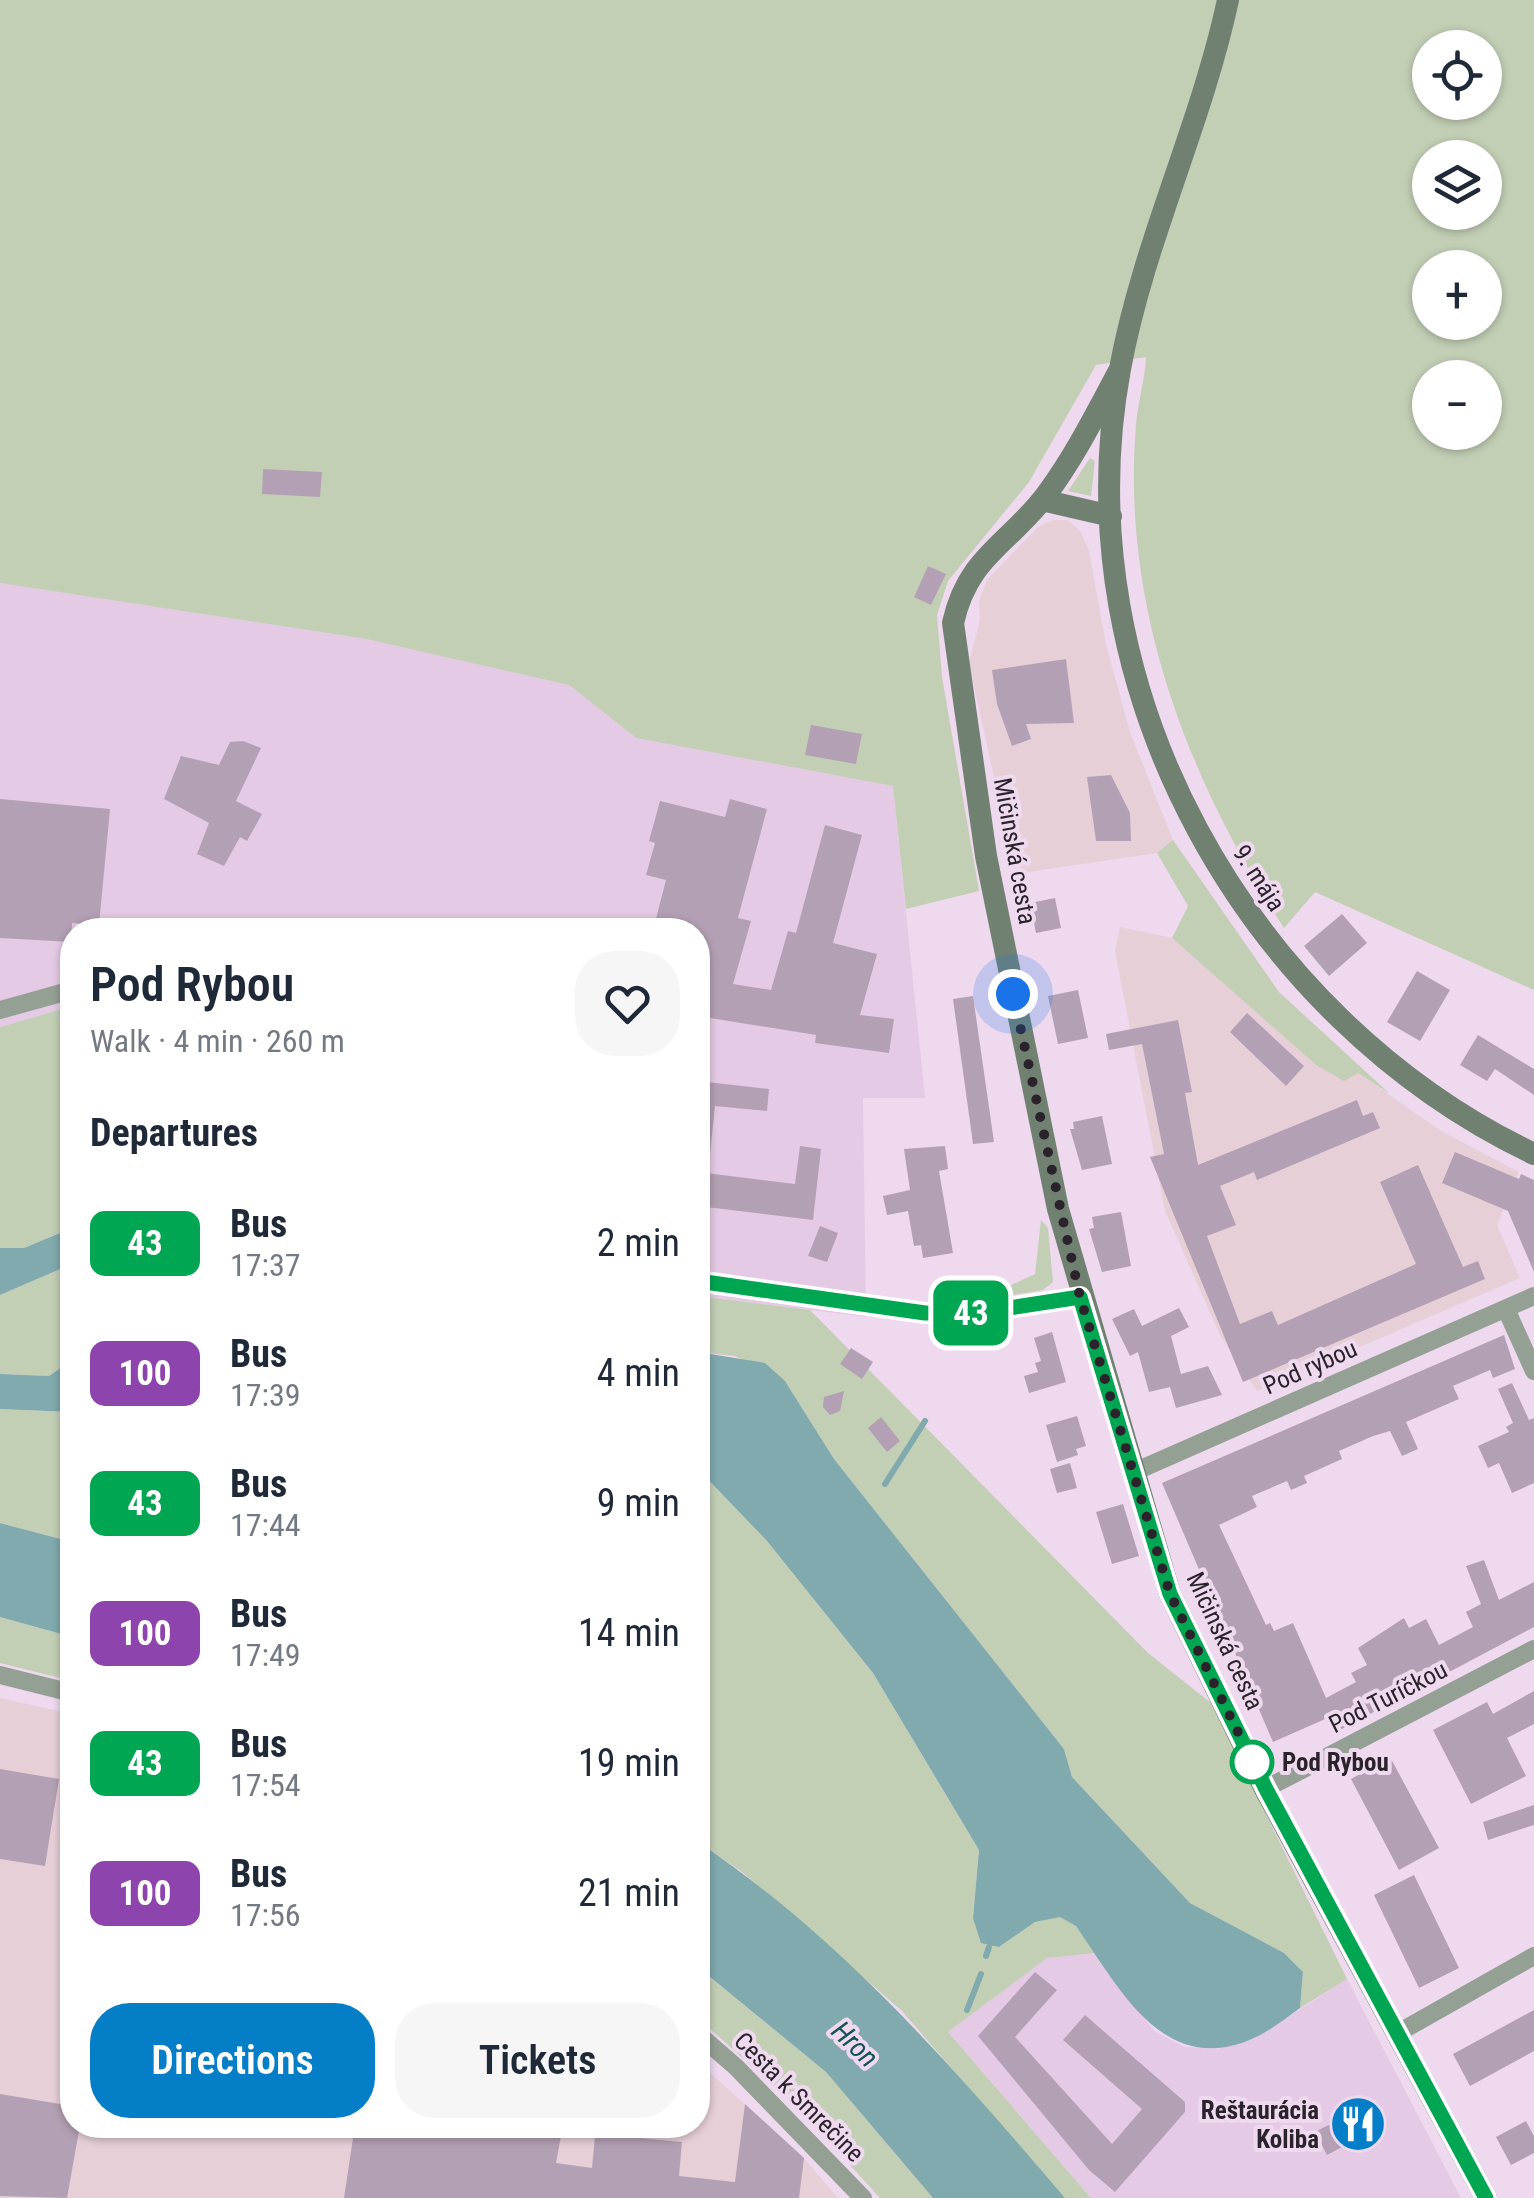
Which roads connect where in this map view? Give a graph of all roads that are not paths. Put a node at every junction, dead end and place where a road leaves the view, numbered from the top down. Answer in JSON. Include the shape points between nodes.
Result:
{"nodes":[{"id":1,"x":1228,"y":0,"type":"edge"},
{"id":2,"x":1120,"y":369,"type":"junction"},
{"id":3,"x":1042,"y":500,"type":"junction"},
{"id":4,"x":1111,"y":516,"type":"junction"},
{"id":5,"x":60,"y":993,"type":"edge"},
{"id":6,"x":0,"y":1010,"type":"edge"},
{"id":7,"x":1534,"y":1154,"type":"edge"},
{"id":8,"x":710,"y":1283,"type":"edge"},
{"id":9,"x":1534,"y":1296,"type":"edge"},
{"id":10,"x":1080,"y":1297,"type":"junction"},
{"id":11,"x":1506,"y":1309,"type":"junction"},
{"id":12,"x":1534,"y":1372,"type":"edge"},
{"id":13,"x":1134,"y":1472,"type":"junction"},
{"id":14,"x":1534,"y":1649,"type":"edge"},
{"id":15,"x":0,"y":1675,"type":"edge"},
{"id":16,"x":60,"y":1690,"type":"edge"},
{"id":17,"x":1266,"y":1789,"type":"junction"},
{"id":18,"x":1534,"y":1956,"type":"edge"},
{"id":19,"x":1396,"y":2034,"type":"junction"},
{"id":20,"x":710,"y":2044,"type":"edge"},
{"id":21,"x":863,"y":2198,"type":"edge"},
{"id":22,"x":1486,"y":2198,"type":"edge"}],
"edges":[{"from":1,"to":2,"type":"street"},
{"from":2,"to":3,"type":"street","name":"Mičinská cesta"},
{"from":2,"to":4,"type":"street","name":"9. mája"},
{"from":3,"to":4,"type":"street"},
{"from":3,"to":10,"type":"street","name":"Mičinská cesta","via":[[971,574],[953,623],[990,874]]},
{"from":4,"to":7,"type":"street","name":"9. mája","via":[[1116,574],[1152,727],[1196,831],[1226,881],[1297,977],[1345,1025],[1434,1097]]},
{"from":5,"to":6,"type":"street"},
{"from":8,"to":10,"type":"street","via":[[925,1313],[976,1313]]},
{"from":9,"to":11,"type":"street","name":"Pod rybou"},
{"from":10,"to":13,"type":"street","name":"Mičinská cesta"},
{"from":11,"to":12,"type":"street"},
{"from":11,"to":13,"type":"street","name":"Pod rybou"},
{"from":13,"to":17,"type":"street","name":"Mičinská cesta","via":[[1170,1594]]},
{"from":14,"to":17,"type":"street","name":"Pod Turíčkou"},
{"from":15,"to":16,"type":"street"},
{"from":17,"to":19,"type":"street","name":"Mičinská cesta"},
{"from":18,"to":19,"type":"street"},
{"from":19,"to":22,"type":"street","name":"Mičinská cesta"},
{"from":20,"to":21,"type":"street","name":"Cesta k Smrečine"}]}
